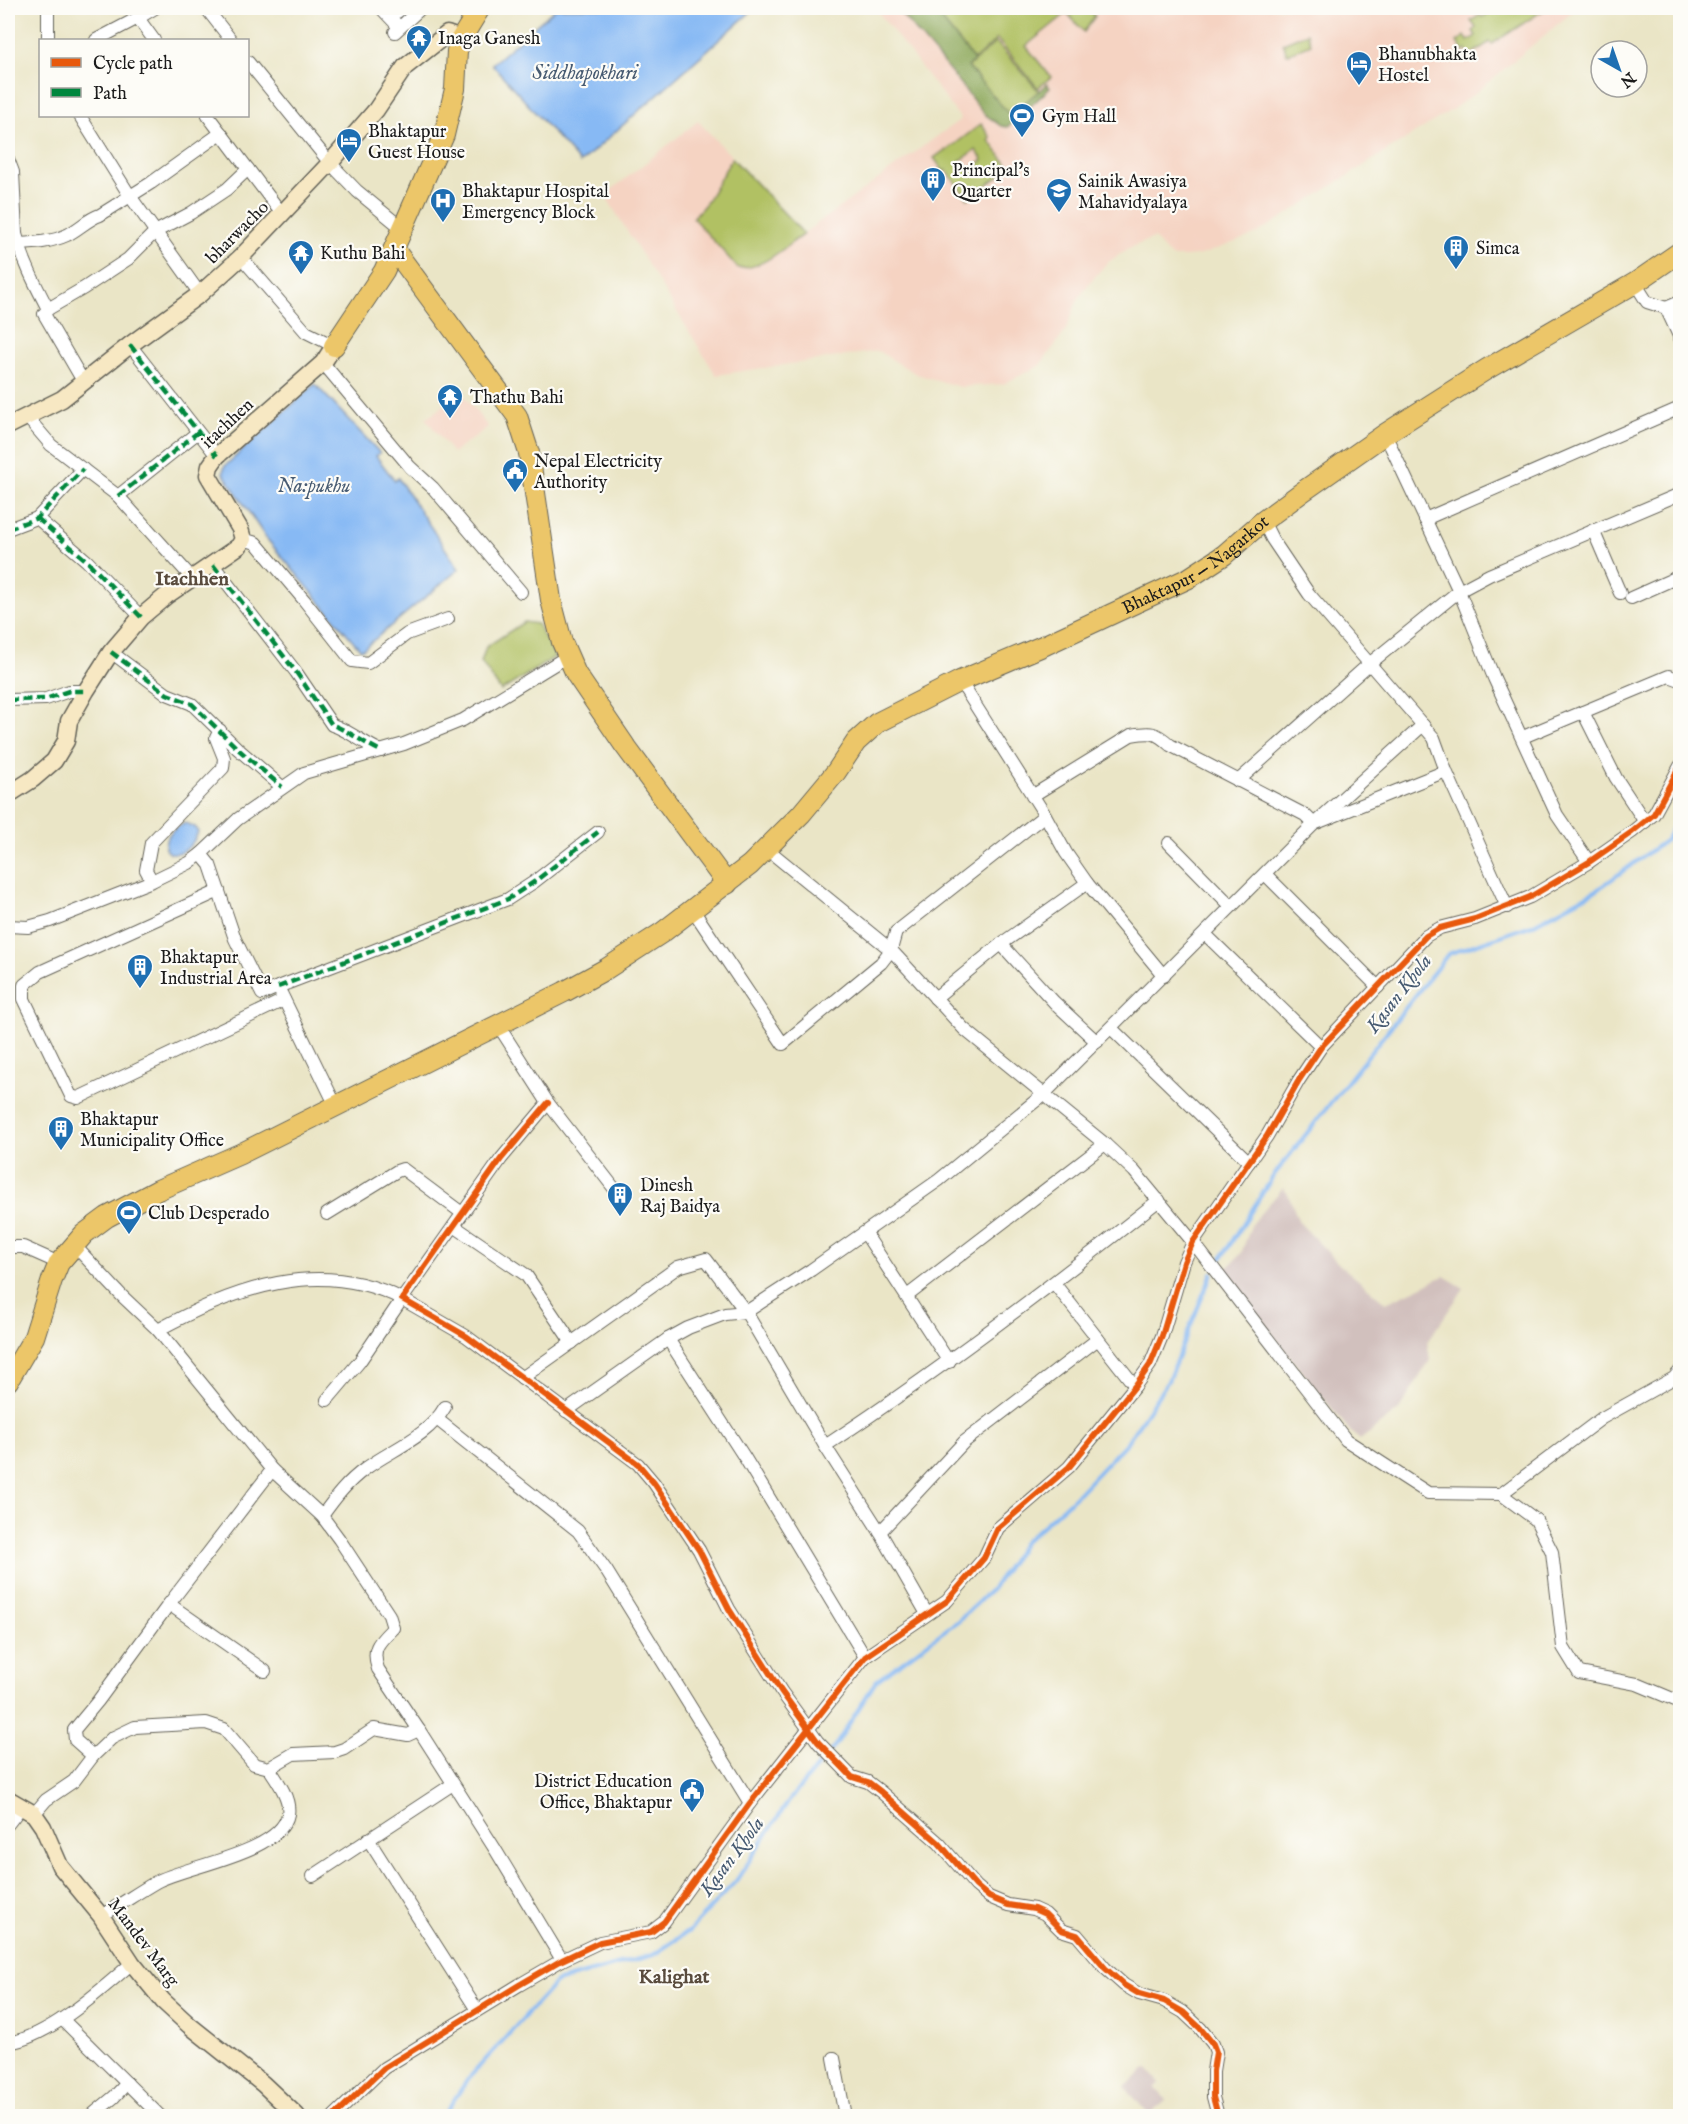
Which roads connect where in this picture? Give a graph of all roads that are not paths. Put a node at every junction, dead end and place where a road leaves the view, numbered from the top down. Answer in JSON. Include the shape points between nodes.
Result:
{"nodes":[{"id":1,"x":48,"y":8,"type":"edge"},
{"id":2,"x":155,"y":8,"type":"edge"},
{"id":3,"x":206,"y":8,"type":"edge"},
{"id":4,"x":381,"y":8,"type":"edge"},
{"id":5,"x":393,"y":8,"type":"edge"},
{"id":6,"x":402,"y":8,"type":"edge"},
{"id":7,"x":420,"y":8,"type":"edge"},
{"id":8,"x":480,"y":8,"type":"edge"},
{"id":9,"x":138,"y":18,"type":"junction"},
{"id":10,"x":48,"y":39,"type":"edge"},
{"id":11,"x":98,"y":39,"type":"edge"},
{"id":12,"x":153,"y":39,"type":"edge"},
{"id":13,"x":230,"y":39,"type":"edge"},
{"id":14,"x":461,"y":39,"type":"junction"},
{"id":15,"x":249,"y":63,"type":"edge"},
{"id":16,"x":81,"y":117,"type":"edge"},
{"id":17,"x":209,"y":117,"type":"edge"},
{"id":18,"x":220,"y":133,"type":"junction"},
{"id":19,"x":8,"y":159,"type":"edge"},
{"id":20,"x":330,"y":163,"type":"junction"},
{"id":21,"x":248,"y":169,"type":"junction"},
{"id":22,"x":130,"y":196,"type":"junction"},
{"id":23,"x":282,"y":214,"type":"junction"},
{"id":24,"x":403,"y":229,"type":"junction"},
{"id":25,"x":155,"y":232,"type":"junction"},
{"id":26,"x":14,"y":238,"type":"edge"},
{"id":27,"x":394,"y":249,"type":"junction"},
{"id":28,"x":1680,"y":252,"type":"edge"},
{"id":29,"x":241,"y":257,"type":"junction"},
{"id":30,"x":1635,"y":283,"type":"junction"},
{"id":31,"x":200,"y":294,"type":"junction"},
{"id":32,"x":1680,"y":302,"type":"edge"},
{"id":33,"x":1666,"y":308,"type":"junction"},
{"id":34,"x":48,"y":309,"type":"junction"},
{"id":35,"x":1680,"y":338,"type":"edge"},
{"id":36,"x":129,"y":345,"type":"junction"},
{"id":37,"x":334,"y":346,"type":"junction"},
{"id":38,"x":323,"y":363,"type":"junction"},
{"id":39,"x":83,"y":381,"type":"junction"},
{"id":40,"x":1680,"y":408,"type":"edge"},
{"id":41,"x":27,"y":417,"type":"junction"},
{"id":42,"x":8,"y":426,"type":"edge"},
{"id":43,"x":197,"y":433,"type":"junction"},
{"id":44,"x":1385,"y":435,"type":"junction"},
{"id":45,"x":217,"y":456,"type":"junction"},
{"id":46,"x":83,"y":469,"type":"junction"},
{"id":47,"x":1680,"y":494,"type":"edge"},
{"id":48,"x":118,"y":496,"type":"junction"},
{"id":49,"x":37,"y":518,"type":"junction"},
{"id":50,"x":1425,"y":519,"type":"junction"},
{"id":51,"x":1263,"y":521,"type":"junction"},
{"id":52,"x":8,"y":530,"type":"edge"},
{"id":53,"x":1593,"y":530,"type":"junction"},
{"id":54,"x":243,"y":539,"type":"junction"},
{"id":55,"x":213,"y":565,"type":"junction"},
{"id":56,"x":1680,"y":576,"type":"edge"},
{"id":57,"x":192,"y":578,"type":"junction"},
{"id":58,"x":1459,"y":591,"type":"junction"},
{"id":59,"x":520,"y":592,"type":"dead end"},
{"id":60,"x":141,"y":617,"type":"junction"},
{"id":61,"x":448,"y":619,"type":"dead end"},
{"id":62,"x":111,"y":652,"type":"junction"},
{"id":63,"x":568,"y":656,"type":"junction"},
{"id":64,"x":1368,"y":665,"type":"junction"},
{"id":65,"x":1680,"y":680,"type":"edge"},
{"id":66,"x":960,"y":681,"type":"junction"},
{"id":67,"x":86,"y":691,"type":"junction"},
{"id":68,"x":8,"y":700,"type":"edge"},
{"id":69,"x":1583,"y":712,"type":"junction"},
{"id":70,"x":1423,"y":725,"type":"junction"},
{"id":71,"x":220,"y":730,"type":"junction"},
{"id":72,"x":1523,"y":737,"type":"junction"},
{"id":73,"x":381,"y":751,"type":"junction"},
{"id":74,"x":1680,"y":766,"type":"edge"},
{"id":75,"x":1446,"y":771,"type":"junction"},
{"id":76,"x":1238,"y":781,"type":"junction"},
{"id":77,"x":282,"y":787,"type":"junction"},
{"id":78,"x":8,"y":795,"type":"edge"},
{"id":79,"x":1032,"y":796,"type":"junction"},
{"id":80,"x":1045,"y":815,"type":"junction"},
{"id":81,"x":1645,"y":822,"type":"junction"},
{"id":82,"x":1314,"y":824,"type":"junction"},
{"id":83,"x":598,"y":832,"type":"dead end"},
{"id":84,"x":1169,"y":843,"type":"dead end"},
{"id":85,"x":767,"y":849,"type":"junction"},
{"id":86,"x":201,"y":854,"type":"junction"},
{"id":87,"x":1589,"y":862,"type":"junction"},
{"id":88,"x":1265,"y":874,"type":"junction"},
{"id":89,"x":152,"y":881,"type":"junction"},
{"id":90,"x":1087,"y":883,"type":"junction"},
{"id":91,"x":727,"y":884,"type":"junction"},
{"id":92,"x":219,"y":891,"type":"junction"},
{"id":93,"x":1231,"y":906,"type":"junction"},
{"id":94,"x":1507,"y":907,"type":"junction"},
{"id":95,"x":693,"y":910,"type":"junction"},
{"id":96,"x":8,"y":926,"type":"edge"},
{"id":97,"x":1205,"y":934,"type":"junction"},
{"id":98,"x":1001,"y":944,"type":"junction"},
{"id":99,"x":891,"y":950,"type":"junction"},
{"id":100,"x":1164,"y":976,"type":"junction"},
{"id":101,"x":278,"y":987,"type":"junction"},
{"id":102,"x":1378,"y":987,"type":"junction"},
{"id":103,"x":934,"y":998,"type":"junction"},
{"id":104,"x":284,"y":1000,"type":"junction"},
{"id":105,"x":498,"y":1026,"type":"junction"},
{"id":106,"x":1111,"y":1028,"type":"junction"},
{"id":107,"x":1097,"y":1042,"type":"junction"},
{"id":108,"x":1321,"y":1047,"type":"junction"},
{"id":109,"x":1044,"y":1094,"type":"junction"},
{"id":110,"x":548,"y":1103,"type":"junction"},
{"id":111,"x":336,"y":1106,"type":"junction"},
{"id":112,"x":1106,"y":1144,"type":"junction"},
{"id":113,"x":1249,"y":1162,"type":"junction"},
{"id":114,"x":617,"y":1192,"type":"dead end"},
{"id":115,"x":1159,"y":1200,"type":"junction"},
{"id":116,"x":327,"y":1214,"type":"dead end"},
{"id":117,"x":462,"y":1214,"type":"junction"},
{"id":118,"x":454,"y":1226,"type":"junction"},
{"id":119,"x":865,"y":1233,"type":"junction"},
{"id":120,"x":1193,"y":1242,"type":"junction"},
{"id":121,"x":74,"y":1245,"type":"junction"},
{"id":122,"x":8,"y":1247,"type":"edge"},
{"id":123,"x":59,"y":1263,"type":"junction"},
{"id":124,"x":1054,"y":1283,"type":"junction"},
{"id":125,"x":907,"y":1296,"type":"junction"},
{"id":126,"x":402,"y":1299,"type":"junction"},
{"id":127,"x":746,"y":1312,"type":"junction"},
{"id":128,"x":158,"y":1330,"type":"junction"},
{"id":129,"x":668,"y":1339,"type":"junction"},
{"id":130,"x":1098,"y":1339,"type":"junction"},
{"id":131,"x":572,"y":1343,"type":"junction"},
{"id":132,"x":949,"y":1362,"type":"junction"},
{"id":133,"x":1680,"y":1371,"type":"edge"},
{"id":134,"x":522,"y":1378,"type":"junction"},
{"id":135,"x":8,"y":1381,"type":"edge"},
{"id":136,"x":1135,"y":1386,"type":"junction"},
{"id":137,"x":327,"y":1400,"type":"dead end"},
{"id":138,"x":445,"y":1407,"type":"dead end"},
{"id":139,"x":566,"y":1411,"type":"junction"},
{"id":140,"x":438,"y":1420,"type":"junction"},
{"id":141,"x":825,"y":1446,"type":"junction"},
{"id":142,"x":272,"y":1470,"type":"junction"},
{"id":143,"x":1502,"y":1494,"type":"junction"},
{"id":144,"x":322,"y":1516,"type":"junction"},
{"id":145,"x":880,"y":1532,"type":"junction"},
{"id":146,"x":169,"y":1604,"type":"junction"},
{"id":147,"x":927,"y":1614,"type":"junction"},
{"id":148,"x":865,"y":1657,"type":"junction"},
{"id":149,"x":265,"y":1671,"type":"dead end"},
{"id":150,"x":1680,"y":1702,"type":"edge"},
{"id":151,"x":419,"y":1730,"type":"junction"},
{"id":152,"x":809,"y":1730,"type":"junction"},
{"id":153,"x":93,"y":1756,"type":"junction"},
{"id":154,"x":269,"y":1768,"type":"junction"},
{"id":155,"x":453,"y":1784,"type":"junction"},
{"id":156,"x":750,"y":1803,"type":"junction"},
{"id":157,"x":21,"y":1806,"type":"edge"},
{"id":158,"x":8,"y":1824,"type":"edge"},
{"id":159,"x":369,"y":1839,"type":"junction"},
{"id":160,"x":313,"y":1875,"type":"dead end"},
{"id":161,"x":101,"y":1916,"type":"junction"},
{"id":162,"x":562,"y":1960,"type":"junction"},
{"id":163,"x":132,"y":1963,"type":"junction"},
{"id":164,"x":477,"y":2010,"type":"junction"},
{"id":165,"x":62,"y":2019,"type":"junction"},
{"id":166,"x":8,"y":2043,"type":"edge"},
{"id":167,"x":834,"y":2058,"type":"dead end"},
{"id":168,"x":127,"y":2083,"type":"junction"},
{"id":169,"x":91,"y":2116,"type":"edge"},
{"id":170,"x":160,"y":2116,"type":"edge"},
{"id":171,"x":297,"y":2116,"type":"edge"},
{"id":172,"x":334,"y":2116,"type":"edge"},
{"id":173,"x":845,"y":2116,"type":"edge"},
{"id":174,"x":1218,"y":2116,"type":"edge"}],
"edges":[{"from":1,"to":10,"type":"street"},
{"from":2,"to":9,"type":"street"},
{"from":3,"to":13,"type":"street"},
{"from":4,"to":7,"type":"street","via":[[397,30]]},
{"from":5,"to":6,"type":"street","via":[[397,12]]},
{"from":8,"to":14,"type":"main road"},
{"from":9,"to":11,"type":"street"},
{"from":9,"to":12,"type":"street"},
{"from":14,"to":20,"type":"main road","name":"bharwacho","via":[[447,34],[405,67],[376,110]]},
{"from":14,"to":24,"type":"main road","via":[[444,135]]},
{"from":15,"to":20,"type":"street"},
{"from":16,"to":22,"type":"street"},
{"from":17,"to":18,"type":"street"},
{"from":18,"to":21,"type":"street"},
{"from":18,"to":22,"type":"street"},
{"from":19,"to":26,"type":"street","via":[[14,172]]},
{"from":20,"to":23,"type":"main road","name":"bharwacho"},
{"from":20,"to":24,"type":"street"},
{"from":21,"to":23,"type":"street"},
{"from":21,"to":25,"type":"street","via":[[227,189]]},
{"from":22,"to":25,"type":"street"},
{"from":22,"to":26,"type":"street","via":[[66,235],[41,243]]},
{"from":23,"to":29,"type":"main road","name":"bharwacho"},
{"from":24,"to":27,"type":"main road"},
{"from":25,"to":31,"type":"street"},
{"from":25,"to":34,"type":"street","via":[[128,259]]},
{"from":26,"to":34,"type":"street"},
{"from":27,"to":37,"type":"main road","via":[[384,272]]},
{"from":27,"to":63,"type":"main road","via":[[517,416],[529,453],[551,600]]},
{"from":28,"to":30,"type":"main road","name":"Bhaktapur — Nagarkot"},
{"from":29,"to":31,"type":"main road","name":"bharwacho"},
{"from":29,"to":37,"type":"street","via":[[306,332]]},
{"from":30,"to":33,"type":"street","via":[[1647,302]]},
{"from":30,"to":44,"type":"main road","name":"Bhaktapur — Nagarkot","via":[[1487,369]]},
{"from":31,"to":36,"type":"main road","name":"bharwacho"},
{"from":32,"to":33,"type":"street"},
{"from":33,"to":35,"type":"street"},
{"from":34,"to":39,"type":"street","via":[[44,314]]},
{"from":36,"to":39,"type":"main road","name":"bharwacho"},
{"from":36,"to":43,"type":"street"},
{"from":37,"to":38,"type":"main road","name":"itachhen"},
{"from":38,"to":45,"type":"main road","name":"itachhen"},
{"from":38,"to":59,"type":"street"},
{"from":39,"to":41,"type":"main road","name":"bharwacho","via":[[62,399]]},
{"from":40,"to":50,"type":"street"},
{"from":41,"to":42,"type":"main road","name":"bharwacho"},
{"from":41,"to":46,"type":"street","via":[[51,445]]},
{"from":43,"to":45,"type":"street"},
{"from":43,"to":48,"type":"street"},
{"from":44,"to":50,"type":"street"},
{"from":44,"to":51,"type":"main road","name":"Bhaktapur — Nagarkot"},
{"from":45,"to":54,"type":"main road","name":"itachhen","via":[[208,476]]},
{"from":46,"to":48,"type":"street"},
{"from":46,"to":49,"type":"street"},
{"from":47,"to":53,"type":"street"},
{"from":48,"to":57,"type":"street"},
{"from":49,"to":52,"type":"street"},
{"from":49,"to":60,"type":"street","via":[[87,561]]},
{"from":50,"to":58,"type":"street"},
{"from":51,"to":64,"type":"street","via":[[1308,594]]},
{"from":51,"to":66,"type":"main road","name":"Bhaktapur — Nagarkot","via":[[1224,555],[1189,578]]},
{"from":53,"to":56,"type":"street","via":[[1626,595]]},
{"from":53,"to":58,"type":"street"},
{"from":54,"to":55,"type":"main road"},
{"from":54,"to":61,"type":"street","via":[[256,543],[352,661],[368,663],[407,633]]},
{"from":55,"to":57,"type":"main road"},
{"from":55,"to":73,"type":"street","via":[[332,725]]},
{"from":57,"to":60,"type":"main road"},
{"from":58,"to":64,"type":"street"},
{"from":58,"to":72,"type":"street"},
{"from":60,"to":62,"type":"main road"},
{"from":62,"to":67,"type":"main road"},
{"from":62,"to":71,"type":"street","via":[[167,694],[192,704]]},
{"from":63,"to":73,"type":"street","via":[[463,720]]},
{"from":63,"to":91,"type":"main road","via":[[625,746]]},
{"from":64,"to":70,"type":"street"},
{"from":64,"to":76,"type":"street"},
{"from":65,"to":69,"type":"street","via":[[1669,676]]},
{"from":66,"to":79,"type":"street"},
{"from":66,"to":85,"type":"main road","name":"Bhaktapur — Nagarkot","via":[[868,729],[801,814]]},
{"from":67,"to":68,"type":"street","via":[[69,691],[46,699]]},
{"from":67,"to":78,"type":"main road","via":[[54,761]]},
{"from":69,"to":72,"type":"street"},
{"from":69,"to":81,"type":"street","via":[[1616,778]]},
{"from":70,"to":75,"type":"street","via":[[1434,738]]},
{"from":70,"to":82,"type":"street"},
{"from":71,"to":77,"type":"street"},
{"from":71,"to":89,"type":"street","via":[[216,738],[224,758],[223,768],[151,843],[146,870]]},
{"from":72,"to":87,"type":"street","via":[[1557,815]]},
{"from":73,"to":77,"type":"street","via":[[315,768]]},
{"from":74,"to":81,"type":"street","via":[[1654,814]]},
{"from":75,"to":82,"type":"street"},
{"from":75,"to":94,"type":"street"},
{"from":76,"to":79,"type":"street","via":[[1150,732],[1131,735]]},
{"from":76,"to":82,"type":"street","via":[[1305,815]]},
{"from":77,"to":86,"type":"street","via":[[231,825]]},
{"from":79,"to":80,"type":"street"},
{"from":80,"to":90,"type":"street"},
{"from":80,"to":99,"type":"street","via":[[896,932]]},
{"from":81,"to":87,"type":"street"},
{"from":82,"to":88,"type":"street"},
{"from":83,"to":101,"type":"street","via":[[508,899]]},
{"from":84,"to":93,"type":"street"},
{"from":85,"to":91,"type":"main road","name":"Bhaktapur — Nagarkot"},
{"from":85,"to":99,"type":"street"},
{"from":86,"to":89,"type":"street"},
{"from":86,"to":92,"type":"street"},
{"from":87,"to":94,"type":"street"},
{"from":88,"to":93,"type":"street"},
{"from":88,"to":102,"type":"street"},
{"from":89,"to":96,"type":"street","via":[[50,921],[28,927]]},
{"from":90,"to":98,"type":"street"},
{"from":90,"to":100,"type":"street"},
{"from":91,"to":95,"type":"main road","name":"Bhaktapur — Nagarkot"},
{"from":92,"to":101,"type":"street","via":[[235,939],[262,994]]},
{"from":92,"to":104,"type":"street","via":[[40,972],[24,985],[24,999],[70,1096],[78,1098]]},
{"from":93,"to":97,"type":"street"},
{"from":94,"to":102,"type":"street","via":[[1440,927],[1426,936]]},
{"from":95,"to":99,"type":"street","via":[[783,1044],[881,963]]},
{"from":95,"to":105,"type":"main road","name":"Bhaktapur — Nagarkot","via":[[606,969]]},
{"from":97,"to":100,"type":"street"},
{"from":97,"to":108,"type":"street"},
{"from":98,"to":103,"type":"street"},
{"from":98,"to":107,"type":"street"},
{"from":99,"to":103,"type":"street"},
{"from":100,"to":106,"type":"street"},
{"from":101,"to":104,"type":"street"},
{"from":102,"to":108,"type":"street"},
{"from":103,"to":109,"type":"street","via":[[963,1029]]},
{"from":104,"to":111,"type":"street"},
{"from":105,"to":110,"type":"street"},
{"from":105,"to":111,"type":"main road","name":"Bhaktapur — Nagarkot"},
{"from":106,"to":107,"type":"street"},
{"from":106,"to":113,"type":"street"},
{"from":107,"to":109,"type":"street"},
{"from":108,"to":113,"type":"street"},
{"from":109,"to":112,"type":"street"},
{"from":109,"to":119,"type":"street","via":[[939,1180]]},
{"from":110,"to":114,"type":"street"},
{"from":110,"to":117,"type":"street"},
{"from":111,"to":121,"type":"main road","name":"Bhaktapur — Nagarkot","via":[[127,1205]]},
{"from":112,"to":115,"type":"street"},
{"from":112,"to":125,"type":"street"},
{"from":113,"to":120,"type":"street"},
{"from":115,"to":120,"type":"street"},
{"from":115,"to":124,"type":"street"},
{"from":116,"to":117,"type":"street","via":[[403,1169]]},
{"from":117,"to":118,"type":"street"},
{"from":118,"to":126,"type":"street"},
{"from":118,"to":131,"type":"street","via":[[526,1275]]},
{"from":119,"to":125,"type":"street"},
{"from":119,"to":127,"type":"street"},
{"from":120,"to":136,"type":"street","via":[[1162,1336],[1150,1365]]},
{"from":120,"to":143,"type":"street","via":[[1346,1440],[1428,1493]]},
{"from":121,"to":123,"type":"main road","name":"Bhaktapur — Nagarkot"},
{"from":121,"to":128,"type":"street"},
{"from":122,"to":123,"type":"street","via":[[23,1247]]},
{"from":123,"to":135,"type":"main road","name":"Bhaktapur — Nagarkot","via":[[34,1337]]},
{"from":124,"to":130,"type":"street"},
{"from":124,"to":132,"type":"street"},
{"from":125,"to":132,"type":"street"},
{"from":126,"to":128,"type":"street","via":[[382,1289],[346,1281],[293,1280],[233,1294]]},
{"from":126,"to":134,"type":"street","via":[[466,1336]]},
{"from":126,"to":137,"type":"street","via":[[360,1361]]},
{"from":127,"to":129,"type":"street","via":[[725,1314]]},
{"from":127,"to":131,"type":"street","via":[[706,1259],[678,1267]]},
{"from":127,"to":141,"type":"street"},
{"from":128,"to":142,"type":"street"},
{"from":129,"to":139,"type":"street"},
{"from":129,"to":148,"type":"street"},
{"from":130,"to":136,"type":"street"},
{"from":130,"to":145,"type":"street","via":[[964,1442]]},
{"from":131,"to":134,"type":"street"},
{"from":132,"to":141,"type":"street"},
{"from":133,"to":143,"type":"street","via":[[1602,1418]]},
{"from":134,"to":139,"type":"street"},
{"from":136,"to":147,"type":"street","via":[[1069,1467],[998,1528],[984,1558],[958,1590]]},
{"from":138,"to":140,"type":"street"},
{"from":139,"to":152,"type":"street","via":[[638,1464],[654,1483],[699,1550],[729,1609]]},
{"from":140,"to":144,"type":"street","via":[[347,1483]]},
{"from":140,"to":156,"type":"street","via":[[578,1531]]},
{"from":141,"to":145,"type":"street"},
{"from":142,"to":144,"type":"street"},
{"from":142,"to":146,"type":"street"},
{"from":143,"to":150,"type":"street","via":[[1536,1521],[1552,1552],[1563,1647],[1579,1673],[1636,1684]]},
{"from":144,"to":151,"type":"street","via":[[388,1615],[393,1628],[377,1644],[374,1658]]},
{"from":145,"to":147,"type":"street"},
{"from":146,"to":149,"type":"street"},
{"from":146,"to":153,"type":"street","via":[[74,1730],[75,1740]]},
{"from":147,"to":148,"type":"street"},
{"from":148,"to":152,"type":"street"},
{"from":151,"to":154,"type":"street","via":[[408,1735],[374,1729],[344,1749],[293,1754]]},
{"from":151,"to":155,"type":"street"},
{"from":152,"to":156,"type":"street"},
{"from":152,"to":174,"type":"street","via":[[852,1777],[868,1782],[939,1843],[989,1897],[1045,1914],[1061,1930],[1077,1935],[1124,1985],[1164,2001],[1200,2028],[1216,2052],[1213,2097]]},
{"from":153,"to":154,"type":"street","via":[[112,1738],[135,1727],[206,1723],[224,1729],[254,1764]]},
{"from":153,"to":157,"type":"street","via":[[74,1781],[45,1800]]},
{"from":154,"to":161,"type":"street","via":[[285,1797],[288,1814],[280,1829],[239,1854],[157,1881]]},
{"from":155,"to":159,"type":"street"},
{"from":155,"to":162,"type":"street"},
{"from":156,"to":162,"type":"street","via":[[664,1922],[651,1932],[600,1942]]},
{"from":157,"to":158,"type":"street"},
{"from":157,"to":161,"type":"main road","name":"Mandev Marg","via":[[43,1827],[60,1866]]},
{"from":159,"to":160,"type":"street"},
{"from":159,"to":164,"type":"street"},
{"from":161,"to":163,"type":"main road","name":"Mandev Marg"},
{"from":162,"to":164,"type":"street"},
{"from":163,"to":165,"type":"street"},
{"from":163,"to":171,"type":"main road","name":"Mandev Marg","via":[[163,2001]]},
{"from":164,"to":172,"type":"street","via":[[384,2068]]},
{"from":165,"to":166,"type":"street"},
{"from":165,"to":168,"type":"street"},
{"from":167,"to":173,"type":"street"},
{"from":168,"to":169,"type":"street"},
{"from":168,"to":170,"type":"street"}]}
